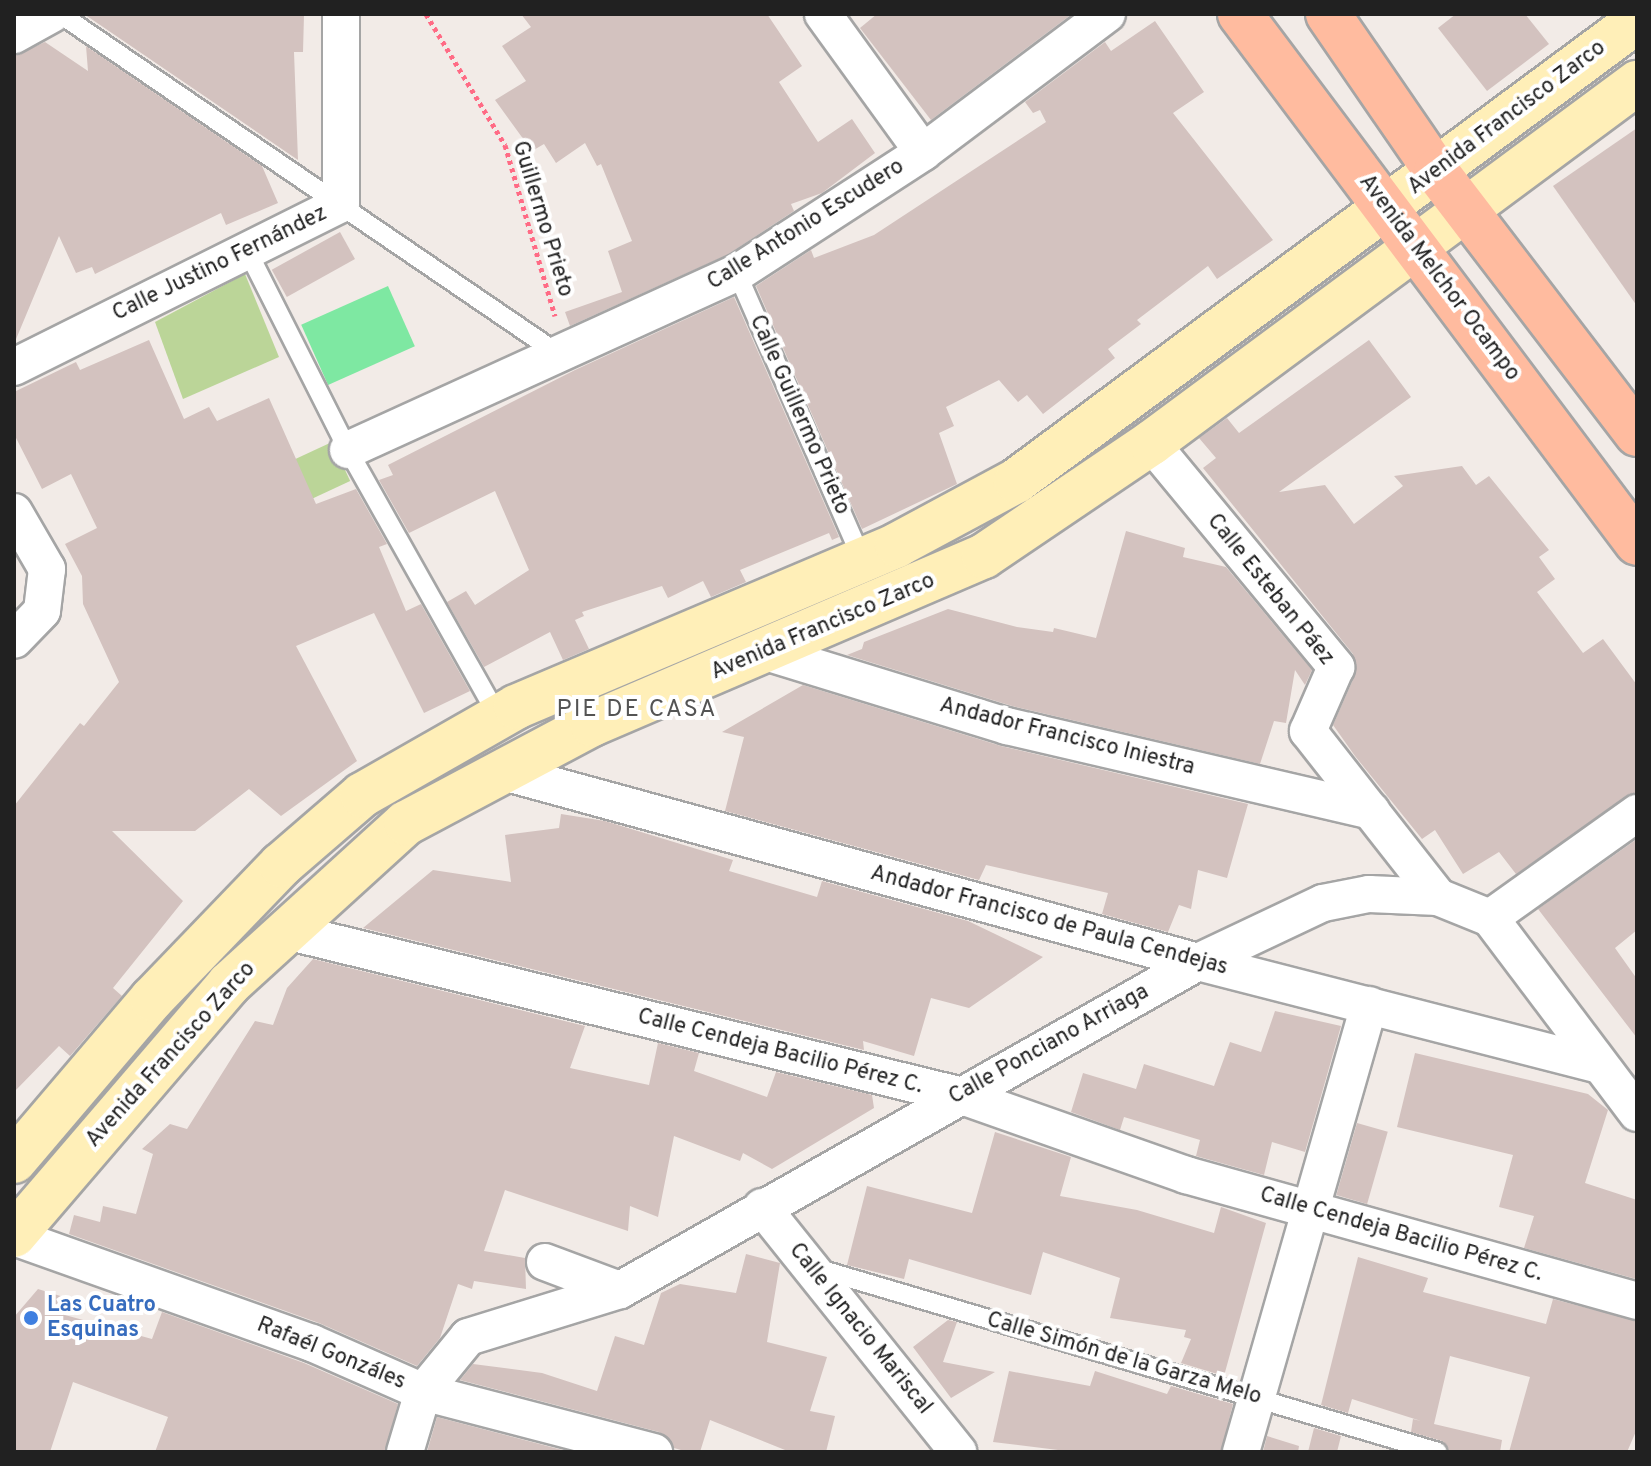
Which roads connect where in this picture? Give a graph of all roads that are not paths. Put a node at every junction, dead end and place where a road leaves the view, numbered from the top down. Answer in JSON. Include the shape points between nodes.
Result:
{"nodes":[{"id":1,"x":52,"y":14,"type":"edge"},
{"id":2,"x":60,"y":14,"type":"edge"},
{"id":3,"x":341,"y":14,"type":"edge"},
{"id":4,"x":823,"y":14,"type":"edge"},
{"id":5,"x":1107,"y":14,"type":"edge"},
{"id":6,"x":1240,"y":14,"type":"edge"},
{"id":7,"x":1328,"y":14,"type":"edge"},
{"id":8,"x":1637,"y":21,"type":"edge"},
{"id":9,"x":14,"y":35,"type":"edge"},
{"id":10,"x":1637,"y":83,"type":"edge"},
{"id":11,"x":923,"y":152,"type":"junction"},
{"id":12,"x":1436,"y":171,"type":"junction"},
{"id":13,"x":341,"y":204,"type":"junction"},
{"id":14,"x":1387,"y":208,"type":"junction"},
{"id":15,"x":1469,"y":212,"type":"junction"},
{"id":16,"x":246,"y":248,"type":"junction"},
{"id":17,"x":1418,"y":249,"type":"junction"},
{"id":18,"x":737,"y":273,"type":"junction"},
{"id":19,"x":562,"y":356,"type":"junction"},
{"id":20,"x":14,"y":367,"type":"edge"},
{"id":21,"x":1637,"y":434,"type":"edge"},
{"id":22,"x":1151,"y":443,"type":"junction"},
{"id":23,"x":348,"y":450,"type":"junction"},
{"id":24,"x":14,"y":512,"type":"edge"},
{"id":25,"x":1637,"y":543,"type":"edge"},
{"id":26,"x":861,"y":557,"type":"junction"},
{"id":27,"x":14,"y":640,"type":"edge"},
{"id":28,"x":766,"y":652,"type":"junction"},
{"id":29,"x":499,"y":719,"type":"junction"},
{"id":30,"x":500,"y":771,"type":"junction"},
{"id":31,"x":1371,"y":811,"type":"junction"},
{"id":32,"x":1637,"y":813,"type":"edge"},
{"id":33,"x":1438,"y":897,"type":"junction"},
{"id":34,"x":1490,"y":918,"type":"junction"},
{"id":35,"x":286,"y":931,"type":"junction"},
{"id":36,"x":1198,"y":962,"type":"junction"},
{"id":37,"x":1369,"y":1005,"type":"junction"},
{"id":38,"x":1599,"y":1065,"type":"junction"},
{"id":39,"x":959,"y":1095,"type":"junction"},
{"id":40,"x":1637,"y":1113,"type":"edge"},
{"id":41,"x":14,"y":1161,"type":"edge"},
{"id":42,"x":762,"y":1207,"type":"junction"},
{"id":43,"x":1311,"y":1209,"type":"junction"},
{"id":44,"x":14,"y":1236,"type":"edge"},
{"id":45,"x":545,"y":1262,"type":"dead end"},
{"id":46,"x":811,"y":1266,"type":"junction"},
{"id":47,"x":620,"y":1290,"type":"junction"},
{"id":48,"x":1637,"y":1301,"type":"edge"},
{"id":49,"x":423,"y":1392,"type":"junction"},
{"id":50,"x":1256,"y":1398,"type":"junction"},
{"id":51,"x":405,"y":1452,"type":"edge"},
{"id":52,"x":654,"y":1452,"type":"edge"},
{"id":53,"x":958,"y":1452,"type":"edge"},
{"id":54,"x":1241,"y":1452,"type":"edge"},
{"id":55,"x":1438,"y":1452,"type":"edge"}],
"edges":[{"from":1,"to":9,"type":"street"},
{"from":2,"to":13,"type":"lane"},
{"from":3,"to":13,"type":"street","name":"Calle Justino Fernández"},
{"from":4,"to":11,"type":"street"},
{"from":5,"to":11,"type":"street","name":"Calle Antonio Escudero"},
{"from":6,"to":14,"type":"main road","name":"Avenida Melchor Ocampo"},
{"from":7,"to":12,"type":"main road"},
{"from":8,"to":12,"type":"street","name":"Avenida Francisco Zarco"},
{"from":10,"to":15,"type":"street","name":"Avenida Francisco Zarco"},
{"from":11,"to":18,"type":"street","name":"Calle Antonio Escudero"},
{"from":12,"to":14,"type":"street","name":"Avenida Francisco Zarco"},
{"from":12,"to":15,"type":"main road"},
{"from":13,"to":16,"type":"street","name":"Calle Justino Fernández"},
{"from":13,"to":19,"type":"lane"},
{"from":14,"to":17,"type":"main road","name":"Avenida Melchor Ocampo"},
{"from":14,"to":26,"type":"street","name":"Avenida Francisco Zarco","via":[[1016,481],[897,545]]},
{"from":15,"to":17,"type":"street","name":"Avenida Francisco Zarco"},
{"from":15,"to":21,"type":"main road"},
{"from":16,"to":20,"type":"street","name":"Calle Justino Fernández"},
{"from":16,"to":23,"type":"lane"},
{"from":17,"to":22,"type":"street","name":"Avenida Francisco Zarco","via":[[1267,353]]},
{"from":17,"to":25,"type":"main road","name":"Avenida Melchor Ocampo"},
{"from":18,"to":19,"type":"street","name":"Calle Antonio Escudero"},
{"from":18,"to":26,"type":"lane","name":"Calle Guillermo Prieto"},
{"from":19,"to":23,"type":"street","name":"Calle Antonio Escudero"},
{"from":22,"to":28,"type":"street","name":"Avenida Francisco Zarco","via":[[984,556]]},
{"from":22,"to":31,"type":"street","name":"Calle Esteban Páez","via":[[1336,667],[1308,731]]},
{"from":23,"to":29,"type":"lane"},
{"from":24,"to":27,"type":"street","via":[[47,569],[42,611]]},
{"from":26,"to":29,"type":"street","name":"Avenida Francisco Zarco"},
{"from":28,"to":30,"type":"street","name":"Avenida Francisco Zarco","via":[[592,724]]},
{"from":28,"to":31,"type":"street","name":"Andador Francisco Iniestra","via":[[1007,726]]},
{"from":29,"to":41,"type":"street","name":"Avenida Francisco Zarco","via":[[362,795],[281,865],[152,999]]},
{"from":30,"to":35,"type":"street","name":"Avenida Francisco Zarco","via":[[406,823]]},
{"from":30,"to":36,"type":"street","name":"Andador Francisco de Paula Cendejas"},
{"from":31,"to":33,"type":"street","name":"Calle Esteban Páez"},
{"from":32,"to":34,"type":"street"},
{"from":33,"to":34,"type":"street","name":"Calle Ponciano Arriaga"},
{"from":33,"to":36,"type":"street","name":"Calle Ponciano Arriaga","via":[[1369,894],[1323,903]]},
{"from":34,"to":38,"type":"street"},
{"from":35,"to":39,"type":"street","name":"Calle Cendeja Bacilio Pérez C."},
{"from":35,"to":44,"type":"street","name":"Avenida Francisco Zarco","via":[[229,984]]},
{"from":36,"to":37,"type":"street","name":"Andador Francisco de Paula Cendejas"},
{"from":36,"to":39,"type":"street","name":"Calle Ponciano Arriaga"},
{"from":37,"to":38,"type":"street","name":"Andador Francisco de Paula Cendejas"},
{"from":37,"to":43,"type":"street"},
{"from":38,"to":40,"type":"street"},
{"from":39,"to":42,"type":"street","name":"Calle Ponciano Arriaga"},
{"from":39,"to":43,"type":"street","name":"Calle Cendeja Bacilio Pérez C.","via":[[1186,1175]]},
{"from":42,"to":46,"type":"street","name":"Calle Ignacio Mariscal"},
{"from":42,"to":47,"type":"street","name":"Calle Ponciano Arriaga"},
{"from":43,"to":48,"type":"street","name":"Calle Cendeja Bacilio Pérez C."},
{"from":43,"to":50,"type":"street"},
{"from":44,"to":49,"type":"street","name":"Rafaél Gonzáles","via":[[312,1343]]},
{"from":45,"to":47,"type":"street"},
{"from":46,"to":50,"type":"lane","name":"Calle Simón de la Garza Melo"},
{"from":46,"to":53,"type":"street","name":"Calle Ignacio Mariscal"},
{"from":47,"to":49,"type":"street","name":"Calle Ponciano Arriaga","via":[[468,1337]]},
{"from":49,"to":51,"type":"street"},
{"from":49,"to":52,"type":"street","name":"Rafaél Gonzáles"},
{"from":50,"to":54,"type":"street"},
{"from":50,"to":55,"type":"lane","name":"Calle Simón de la Garza Melo"}]}
